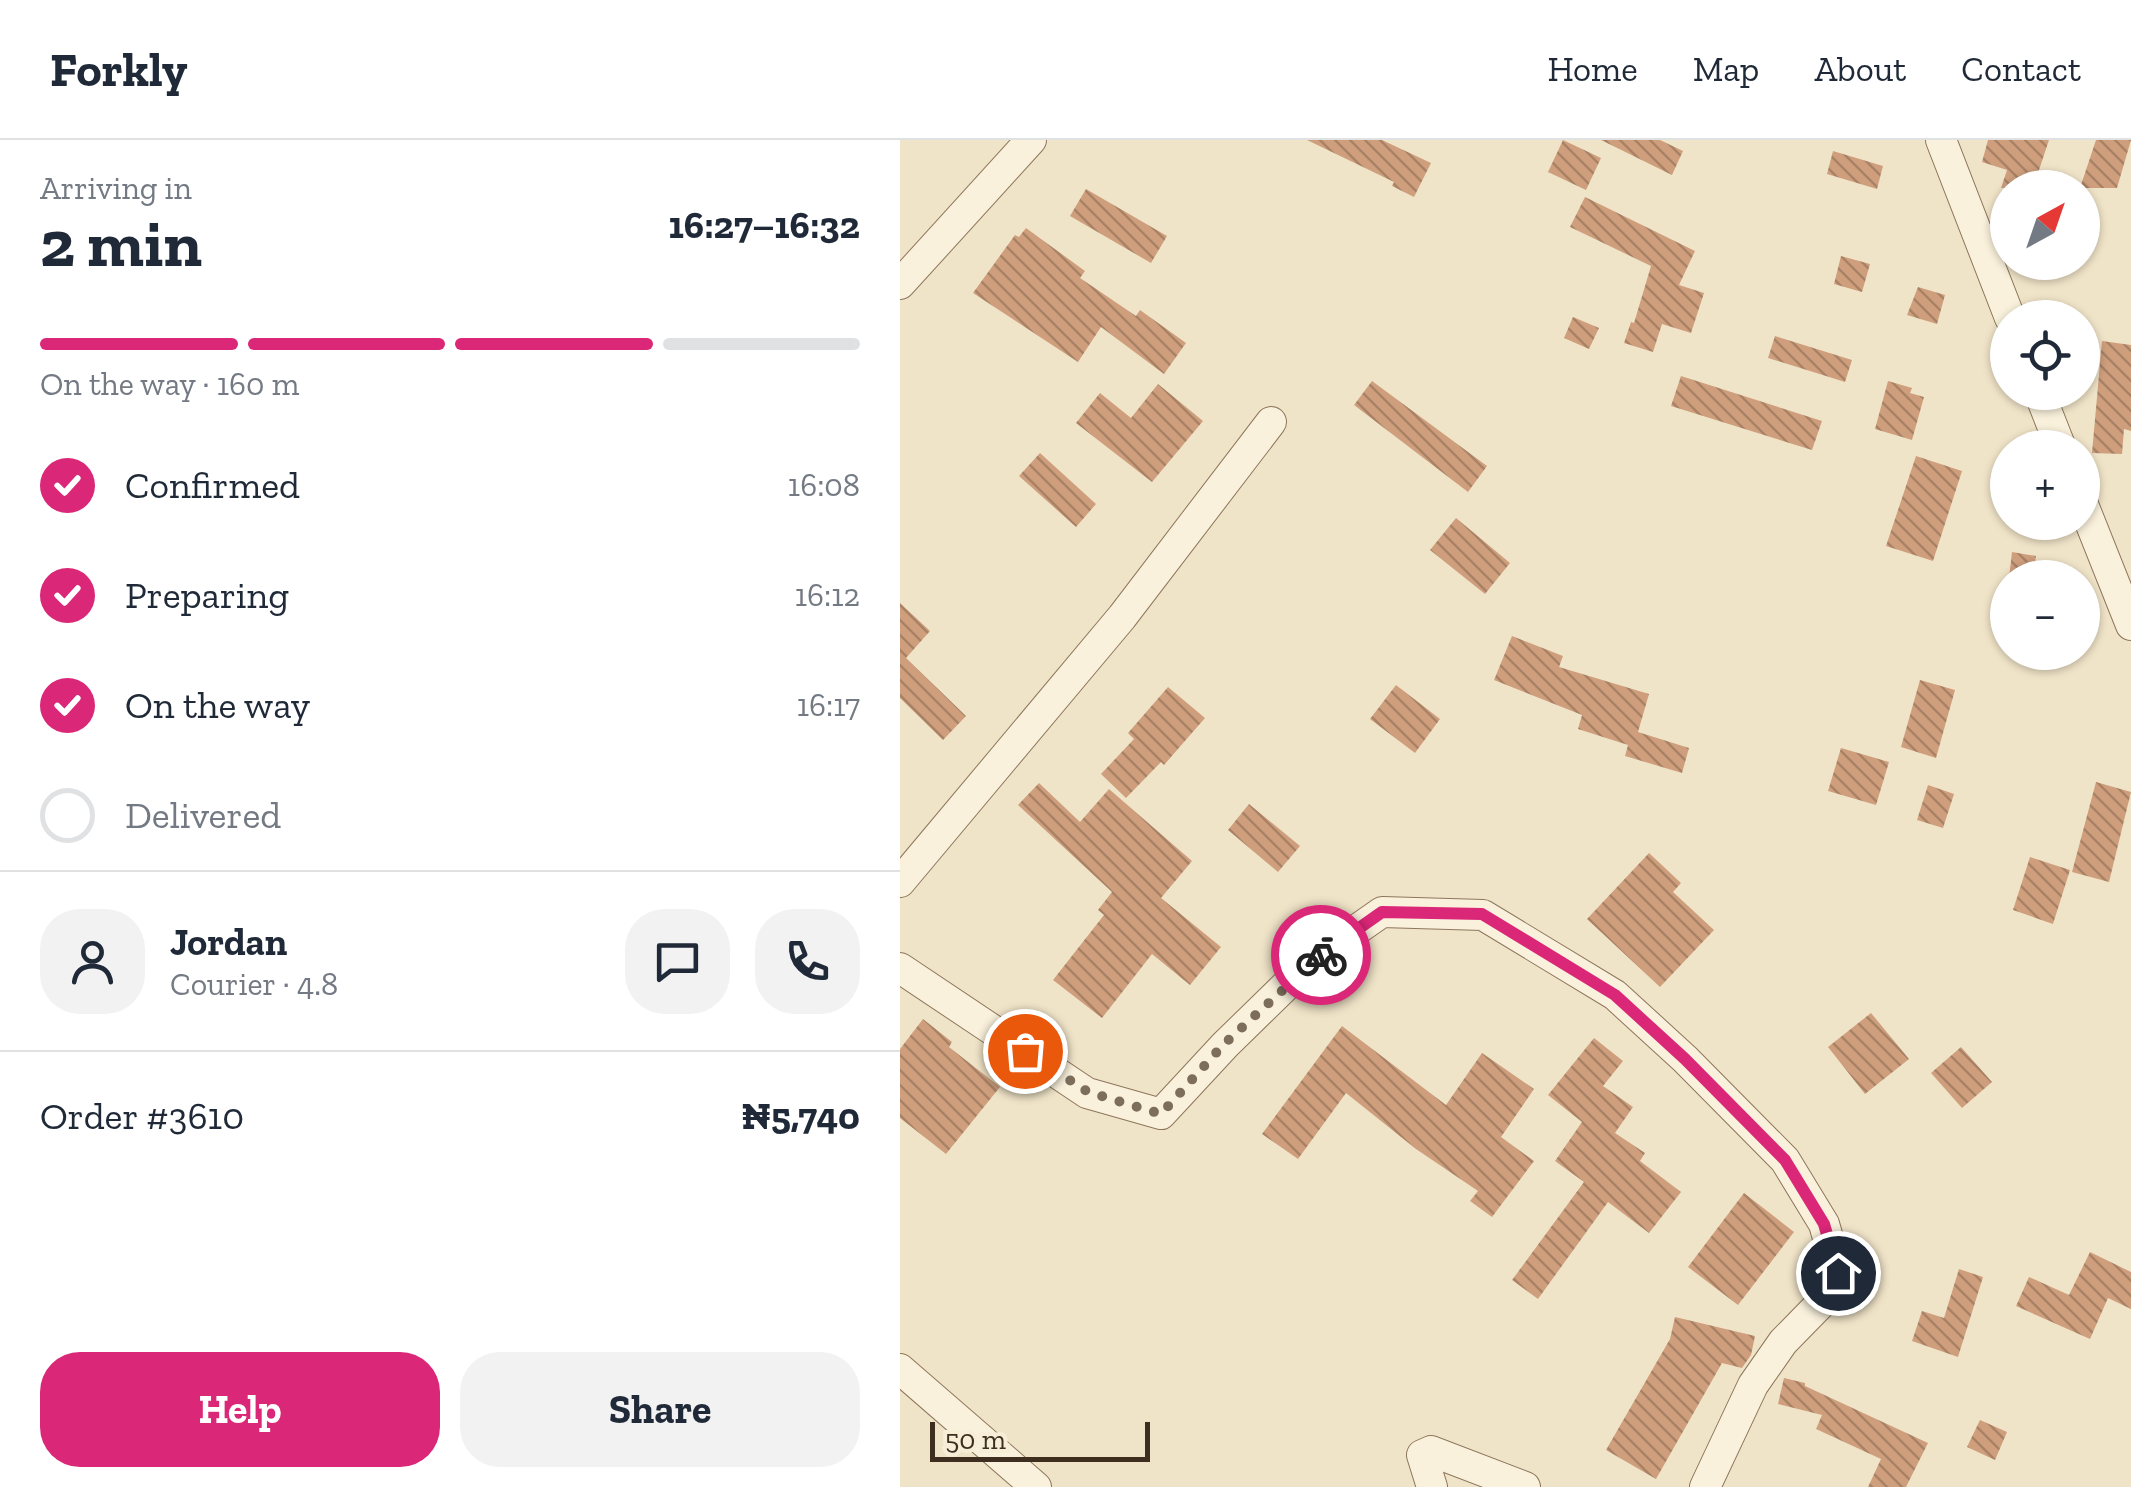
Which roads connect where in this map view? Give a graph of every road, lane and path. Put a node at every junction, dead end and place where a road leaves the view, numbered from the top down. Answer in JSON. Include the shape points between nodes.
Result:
{"nodes":[{"id":1,"x":1031,"y":140,"type":"edge"},
{"id":2,"x":1941,"y":140,"type":"edge"},
{"id":3,"x":900,"y":284,"type":"edge"},
{"id":4,"x":2003,"y":300,"type":"edge"},
{"id":5,"x":1271,"y":422,"type":"dead end"},
{"id":6,"x":2097,"y":540,"type":"edge"},
{"id":7,"x":2131,"y":625,"type":"edge"},
{"id":8,"x":900,"y":882,"type":"edge"},
{"id":9,"x":900,"y":968,"type":"edge"},
{"id":10,"x":900,"y":1369,"type":"edge"},
{"id":11,"x":1036,"y":1487,"type":"edge"},
{"id":12,"x":1432,"y":1487,"type":"edge"},
{"id":13,"x":1525,"y":1487,"type":"edge"},
{"id":14,"x":1705,"y":1487,"type":"edge"}],
"edges":[{"from":1,"to":3,"type":"street"},
{"from":2,"to":4,"type":"street"},
{"from":5,"to":8,"type":"street","via":[[1122,617]]},
{"from":6,"to":7,"type":"street"},
{"from":9,"to":14,"type":"street","via":[[1088,1092],[1161,1114],[1309,963],[1382,912],[1482,914],[1615,995],[1785,1160],[1824,1224],[1838,1273],[1828,1296],[1753,1385]]},
{"from":10,"to":11,"type":"street"},
{"from":12,"to":13,"type":"street","via":[[1422,1455],[1432,1452]]}]}
